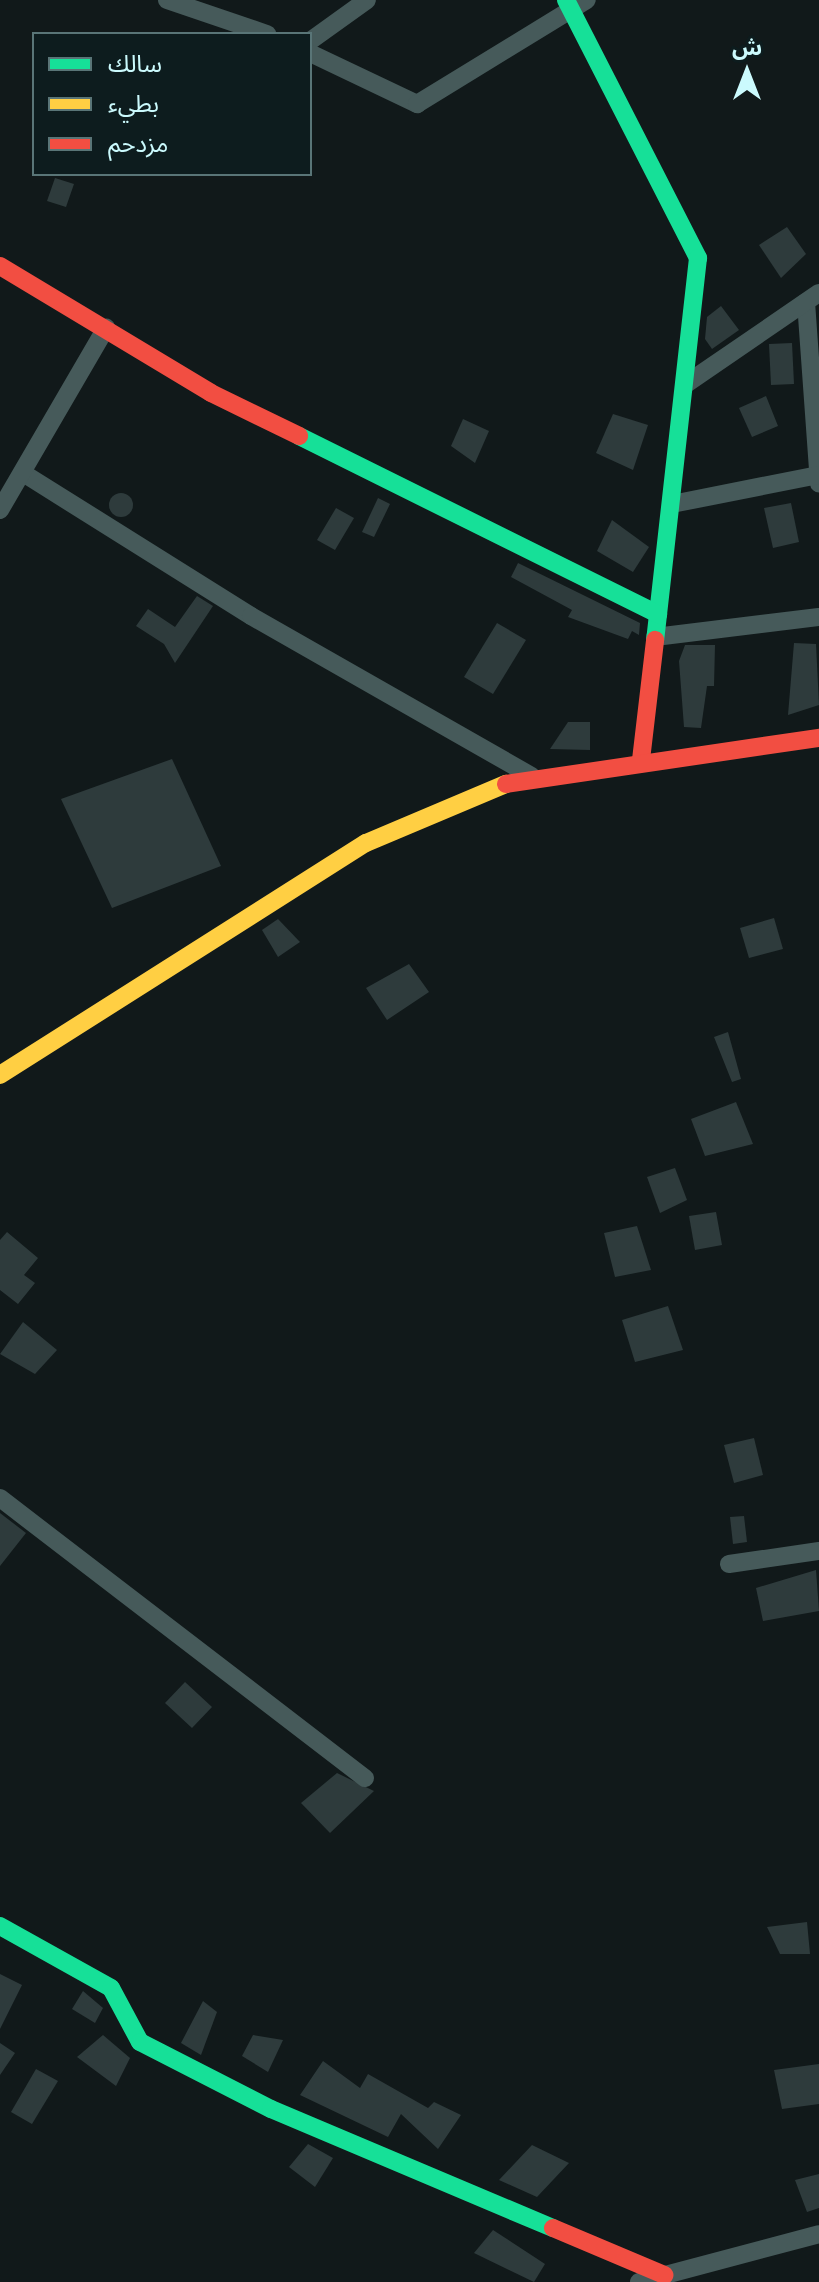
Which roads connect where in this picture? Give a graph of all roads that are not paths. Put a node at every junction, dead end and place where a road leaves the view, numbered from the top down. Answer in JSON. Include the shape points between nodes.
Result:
{"nodes":[{"id":1,"x":167,"y":0,"type":"edge"},
{"id":2,"x":367,"y":0,"type":"edge"},
{"id":3,"x":575,"y":3,"type":"edge"},
{"id":4,"x":261,"y":32,"type":"edge"},
{"id":5,"x":312,"y":40,"type":"edge"},
{"id":6,"x":312,"y":54,"type":"edge"},
{"id":7,"x":0,"y":266,"type":"edge"},
{"id":8,"x":813,"y":298,"type":"edge"},
{"id":9,"x":106,"y":328,"type":"junction"},
{"id":10,"x":686,"y":384,"type":"junction"},
{"id":11,"x":818,"y":467,"type":"edge"},
{"id":12,"x":23,"y":473,"type":"junction"},
{"id":13,"x":819,"y":484,"type":"edge"},
{"id":14,"x":5,"y":490,"type":"edge"},
{"id":15,"x":672,"y":504,"type":"junction"},
{"id":16,"x":0,"y":510,"type":"edge"},
{"id":17,"x":658,"y":614,"type":"junction"},
{"id":18,"x":819,"y":617,"type":"edge"},
{"id":19,"x":655,"y":637,"type":"junction"},
{"id":20,"x":819,"y":738,"type":"edge"},
{"id":21,"x":641,"y":760,"type":"junction"},
{"id":22,"x":532,"y":776,"type":"junction"},
{"id":23,"x":0,"y":1075,"type":"edge"},
{"id":24,"x":0,"y":1498,"type":"edge"},
{"id":25,"x":819,"y":1551,"type":"edge"},
{"id":26,"x":729,"y":1564,"type":"dead end"},
{"id":27,"x":365,"y":1778,"type":"dead end"},
{"id":28,"x":0,"y":1926,"type":"edge"},
{"id":29,"x":819,"y":2234,"type":"edge"},
{"id":30,"x":664,"y":2275,"type":"junction"},
{"id":31,"x":639,"y":2282,"type":"edge"}],
"edges":[{"from":1,"to":4,"type":"street"},
{"from":2,"to":5,"type":"street"},
{"from":3,"to":6,"type":"street","via":[[417,104]]},
{"from":3,"to":10,"type":"street","via":[[698,258]]},
{"from":7,"to":9,"type":"street"},
{"from":8,"to":10,"type":"street"},
{"from":8,"to":11,"type":"street"},
{"from":9,"to":12,"type":"street"},
{"from":9,"to":17,"type":"street","via":[[211,393]]},
{"from":10,"to":15,"type":"street"},
{"from":11,"to":13,"type":"street"},
{"from":11,"to":15,"type":"street"},
{"from":12,"to":14,"type":"street"},
{"from":12,"to":22,"type":"street","via":[[251,616]]},
{"from":14,"to":16,"type":"street"},
{"from":15,"to":17,"type":"street"},
{"from":17,"to":19,"type":"street"},
{"from":18,"to":19,"type":"street"},
{"from":19,"to":21,"type":"street"},
{"from":20,"to":21,"type":"street"},
{"from":21,"to":22,"type":"street"},
{"from":22,"to":23,"type":"street","via":[[494,785],[366,843]]},
{"from":24,"to":27,"type":"street"},
{"from":25,"to":26,"type":"street"},
{"from":28,"to":30,"type":"street","via":[[111,1988],[140,2042],[271,2109]]},
{"from":29,"to":30,"type":"street"},
{"from":30,"to":31,"type":"street"}]}
